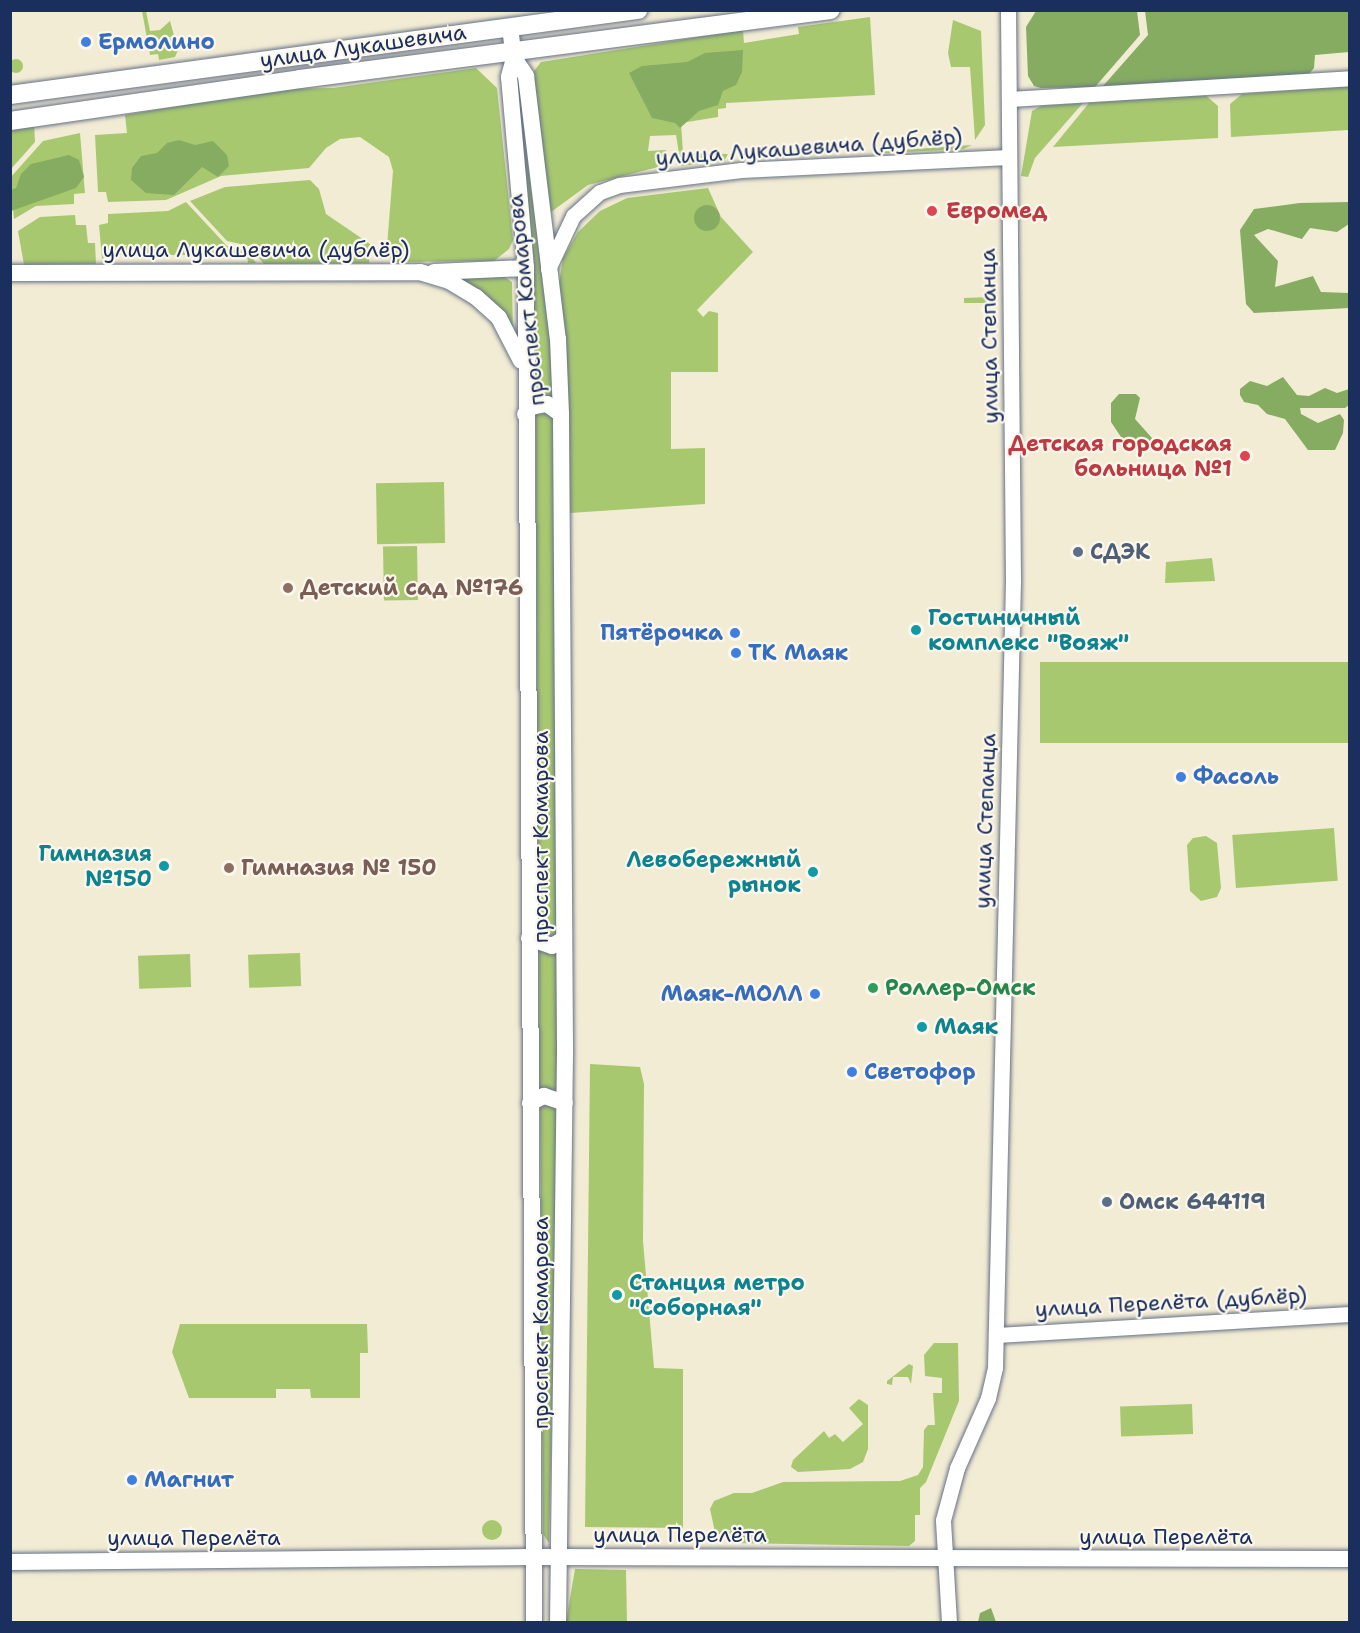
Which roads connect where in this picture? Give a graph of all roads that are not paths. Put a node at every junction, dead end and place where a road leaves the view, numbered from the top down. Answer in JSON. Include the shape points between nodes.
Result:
{"nodes":[{"id":1,"x":638,"y":10,"type":"edge"},
{"id":2,"x":831,"y":10,"type":"edge"},
{"id":3,"x":1008,"y":10,"type":"edge"},
{"id":4,"x":510,"y":27,"type":"junction"},
{"id":5,"x":513,"y":54,"type":"junction"},
{"id":6,"x":1350,"y":78,"type":"edge"},
{"id":7,"x":10,"y":95,"type":"edge"},
{"id":8,"x":1009,"y":99,"type":"junction"},
{"id":9,"x":10,"y":121,"type":"edge"},
{"id":10,"x":1010,"y":158,"type":"junction"},
{"id":11,"x":573,"y":216,"type":"junction"},
{"id":12,"x":541,"y":219,"type":"junction"},
{"id":13,"x":526,"y":268,"type":"junction"},
{"id":14,"x":548,"y":269,"type":"junction"},
{"id":15,"x":420,"y":272,"type":"junction"},
{"id":16,"x":10,"y":273,"type":"edge"},
{"id":17,"x":525,"y":373,"type":"junction"},
{"id":18,"x":525,"y":414,"type":"junction"},
{"id":19,"x":561,"y":414,"type":"junction"},
{"id":20,"x":529,"y":938,"type":"junction"},
{"id":21,"x":564,"y":939,"type":"junction"},
{"id":22,"x":530,"y":1103,"type":"junction"},
{"id":23,"x":565,"y":1103,"type":"junction"},
{"id":24,"x":1350,"y":1314,"type":"edge"},
{"id":25,"x":996,"y":1335,"type":"junction"},
{"id":26,"x":533,"y":1557,"type":"junction"},
{"id":27,"x":561,"y":1557,"type":"junction"},
{"id":28,"x":945,"y":1559,"type":"junction"},
{"id":29,"x":1350,"y":1559,"type":"edge"},
{"id":30,"x":10,"y":1562,"type":"edge"},
{"id":31,"x":534,"y":1623,"type":"edge"},
{"id":32,"x":558,"y":1623,"type":"edge"},
{"id":33,"x":949,"y":1623,"type":"edge"}],
"edges":[{"from":1,"to":4,"type":"main road","name":"улица Лукашевича"},
{"from":2,"to":5,"type":"main road","name":"улица Лукашевича"},
{"from":3,"to":8,"type":"street","name":"улица Степанца"},
{"from":4,"to":5,"type":"main road","name":"проспект Комарова"},
{"from":4,"to":7,"type":"main road","name":"улица Лукашевича"},
{"from":5,"to":9,"type":"main road","name":"улица Лукашевича"},
{"from":5,"to":12,"type":"main road","name":"проспект Комарова","via":[[526,76]]},
{"from":5,"to":13,"type":"main road","name":"проспект Комарова","via":[[509,77]]},
{"from":6,"to":8,"type":"street"},
{"from":8,"to":10,"type":"street","name":"улица Степанца"},
{"from":10,"to":11,"type":"street","name":"улица Лукашевича (дублёр)","via":[[661,177],[600,192]]},
{"from":10,"to":25,"type":"street","name":"улица Степанца","via":[[1013,582]]},
{"from":11,"to":12,"type":"street","via":[[556,224]]},
{"from":11,"to":14,"type":"street","name":"улица Лукашевича (дублёр)"},
{"from":12,"to":14,"type":"main road","name":"проспект Комарова"},
{"from":13,"to":15,"type":"main road"},
{"from":13,"to":17,"type":"main road","name":"проспект Комарова"},
{"from":14,"to":19,"type":"main road","name":"проспект Комарова","via":[[558,339]]},
{"from":15,"to":16,"type":"main road","name":"улица Лукашевича (дублёр)"},
{"from":15,"to":17,"type":"main road","name":"улица Лукашевича (дублёр)","via":[[449,281],[484,304],[515,344]]},
{"from":17,"to":18,"type":"main road","name":"проспект Комарова"},
{"from":18,"to":19,"type":"main road","via":[[539,403],[548,404]]},
{"from":18,"to":20,"type":"main road","name":"проспект Комарова"},
{"from":19,"to":21,"type":"main road","name":"проспект Комарова"},
{"from":20,"to":21,"type":"main road","via":[[552,946]]},
{"from":20,"to":22,"type":"main road","name":"проспект Комарова"},
{"from":21,"to":23,"type":"main road","name":"проспект Комарова"},
{"from":22,"to":23,"type":"main road","via":[[552,1096]]},
{"from":22,"to":26,"type":"main road","name":"проспект Комарова"},
{"from":23,"to":27,"type":"main road","name":"проспект Комарова"},
{"from":24,"to":25,"type":"street","name":"улица Перелёта (дублёр)"},
{"from":25,"to":28,"type":"street","name":"улица Степанца","via":[[995,1367],[988,1398],[947,1498],[943,1520]]},
{"from":26,"to":27,"type":"main road","name":"улица Перелёта"},
{"from":26,"to":30,"type":"main road","name":"улица Перелёта"},
{"from":26,"to":31,"type":"main road","name":"проспект Комарова"},
{"from":27,"to":28,"type":"main road","name":"улица Перелёта"},
{"from":27,"to":32,"type":"main road","name":"проспект Комарова"},
{"from":28,"to":29,"type":"main road","name":"улица Перелёта"},
{"from":28,"to":33,"type":"street","name":"улица Степанца"}]}
